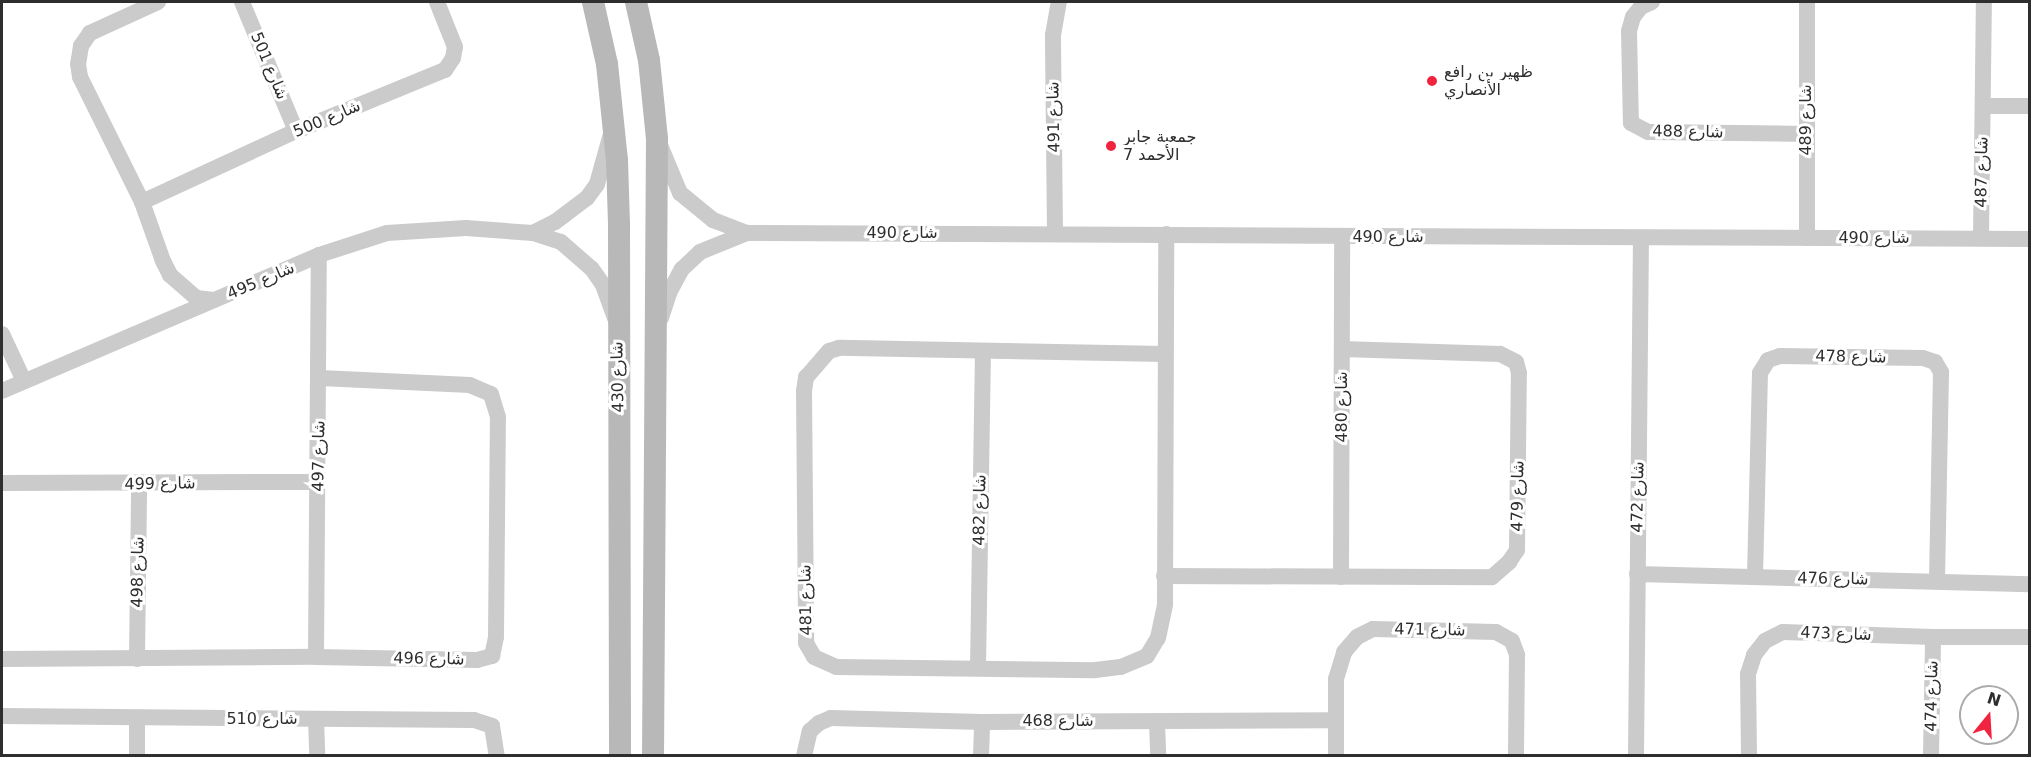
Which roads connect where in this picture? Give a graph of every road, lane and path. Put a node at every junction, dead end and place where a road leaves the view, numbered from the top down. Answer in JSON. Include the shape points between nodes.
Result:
{"nodes":[{"id":1,"x":158,"y":2,"type":"edge"},
{"id":2,"x":242,"y":2,"type":"edge"},
{"id":3,"x":437,"y":2,"type":"edge"},
{"id":4,"x":593,"y":2,"type":"edge"},
{"id":5,"x":636,"y":2,"type":"edge"},
{"id":6,"x":1059,"y":2,"type":"edge"},
{"id":7,"x":1652,"y":2,"type":"edge"},
{"id":8,"x":1807,"y":2,"type":"edge"},
{"id":9,"x":1984,"y":2,"type":"edge"},
{"id":10,"x":1983,"y":106,"type":"junction"},
{"id":11,"x":2030,"y":106,"type":"edge"},
{"id":12,"x":614,"y":122,"type":"junction"},
{"id":13,"x":296,"y":131,"type":"junction"},
{"id":14,"x":1806,"y":134,"type":"junction"},
{"id":15,"x":657,"y":139,"type":"junction"},
{"id":16,"x":142,"y":202,"type":"junction"},
{"id":17,"x":533,"y":233,"type":"junction"},
{"id":18,"x":747,"y":233,"type":"junction"},
{"id":19,"x":1055,"y":233,"type":"junction"},
{"id":20,"x":1166,"y":234,"type":"junction"},
{"id":21,"x":1342,"y":236,"type":"junction"},
{"id":22,"x":1641,"y":238,"type":"junction"},
{"id":23,"x":1807,"y":238,"type":"junction"},
{"id":24,"x":1981,"y":238,"type":"junction"},
{"id":25,"x":2030,"y":239,"type":"edge"},
{"id":26,"x":319,"y":255,"type":"junction"},
{"id":27,"x":216,"y":300,"type":"junction"},
{"id":28,"x":618,"y":324,"type":"junction"},
{"id":29,"x":658,"y":327,"type":"junction"},
{"id":30,"x":2,"y":334,"type":"edge"},
{"id":31,"x":1342,"y":349,"type":"junction"},
{"id":32,"x":983,"y":353,"type":"junction"},
{"id":33,"x":1165,"y":354,"type":"junction"},
{"id":34,"x":320,"y":378,"type":"junction"},
{"id":35,"x":24,"y":381,"type":"junction"},
{"id":36,"x":2,"y":391,"type":"edge"},
{"id":37,"x":318,"y":482,"type":"junction"},
{"id":38,"x":2,"y":483,"type":"edge"},
{"id":39,"x":139,"y":484,"type":"junction"},
{"id":40,"x":1637,"y":574,"type":"junction"},
{"id":41,"x":1164,"y":576,"type":"junction"},
{"id":42,"x":1341,"y":577,"type":"junction"},
{"id":43,"x":1755,"y":577,"type":"junction"},
{"id":44,"x":1937,"y":581,"type":"junction"},
{"id":45,"x":2030,"y":584,"type":"edge"},
{"id":46,"x":1934,"y":637,"type":"junction"},
{"id":47,"x":2030,"y":637,"type":"edge"},
{"id":48,"x":316,"y":657,"type":"junction"},
{"id":49,"x":2,"y":659,"type":"edge"},
{"id":50,"x":137,"y":659,"type":"junction"},
{"id":51,"x":978,"y":668,"type":"junction"},
{"id":52,"x":2,"y":716,"type":"edge"},
{"id":53,"x":137,"y":719,"type":"junction"},
{"id":54,"x":316,"y":719,"type":"junction"},
{"id":55,"x":1336,"y":720,"type":"junction"},
{"id":56,"x":1157,"y":721,"type":"junction"},
{"id":57,"x":982,"y":722,"type":"junction"},
{"id":58,"x":137,"y":756,"type":"edge"},
{"id":59,"x":317,"y":756,"type":"edge"},
{"id":60,"x":497,"y":756,"type":"edge"},
{"id":61,"x":620,"y":756,"type":"edge"},
{"id":62,"x":653,"y":756,"type":"edge"},
{"id":63,"x":804,"y":756,"type":"edge"},
{"id":64,"x":981,"y":756,"type":"edge"},
{"id":65,"x":1158,"y":756,"type":"edge"},
{"id":66,"x":1336,"y":756,"type":"edge"},
{"id":67,"x":1516,"y":756,"type":"edge"},
{"id":68,"x":1636,"y":756,"type":"edge"},
{"id":69,"x":1749,"y":756,"type":"edge"},
{"id":70,"x":1931,"y":756,"type":"edge"}],
"edges":[{"from":1,"to":16,"type":"street","via":[[90,33],[81,46],[78,64],[80,77]]},
{"from":2,"to":13,"type":"street","name":"شارع 501"},
{"from":3,"to":13,"type":"street","name":"شارع 500","via":[[455,47],[445,70]]},
{"from":4,"to":12,"type":"street","name":"شارع 430","via":[[607,64]]},
{"from":5,"to":15,"type":"street","via":[[649,60]]},
{"from":6,"to":19,"type":"street","name":"شارع 491","via":[[1053,35]]},
{"from":7,"to":14,"type":"street","name":"شارع 488","via":[[1641,7],[1629,30],[1631,123],[1648,132]]},
{"from":8,"to":14,"type":"street","name":"شارع 489"},
{"from":9,"to":10,"type":"street","name":"شارع 487"},
{"from":10,"to":11,"type":"street"},
{"from":10,"to":24,"type":"street","name":"شارع 487"},
{"from":12,"to":17,"type":"street","via":[[597,184],[575,208]]},
{"from":12,"to":28,"type":"street","name":"شارع 430","via":[[620,223]]},
{"from":13,"to":16,"type":"street","name":"شارع 500"},
{"from":14,"to":23,"type":"street","name":"شارع 489"},
{"from":15,"to":18,"type":"street","name":"شارع 490","via":[[680,193],[713,220]]},
{"from":15,"to":29,"type":"street"},
{"from":16,"to":27,"type":"street","via":[[171,275],[196,298]]},
{"from":17,"to":26,"type":"street","name":"شارع 495","via":[[466,228],[387,233]]},
{"from":17,"to":28,"type":"street","name":"شارع 495","via":[[561,242],[592,269],[603,285]]},
{"from":18,"to":19,"type":"street","name":"شارع 490"},
{"from":18,"to":29,"type":"street","name":"شارع 490","via":[[700,252],[682,269],[669,292]]},
{"from":19,"to":20,"type":"street","name":"شارع 490"},
{"from":20,"to":21,"type":"street","name":"شارع 490"},
{"from":20,"to":33,"type":"street","name":"شارع 481"},
{"from":21,"to":22,"type":"street","name":"شارع 490"},
{"from":21,"to":31,"type":"street","name":"شارع 480"},
{"from":22,"to":23,"type":"street","name":"شارع 490"},
{"from":22,"to":40,"type":"street","name":"شارع 472"},
{"from":23,"to":24,"type":"street","name":"شارع 490"},
{"from":24,"to":25,"type":"street","name":"شارع 490"},
{"from":26,"to":27,"type":"street","name":"شارع 495"},
{"from":26,"to":34,"type":"street","name":"شارع 497"},
{"from":27,"to":35,"type":"street","name":"شارع 495"},
{"from":28,"to":61,"type":"street","name":"شارع 430"},
{"from":29,"to":62,"type":"street"},
{"from":30,"to":35,"type":"street"},
{"from":31,"to":42,"type":"street","name":"شارع 480"},
{"from":31,"to":42,"type":"street","name":"شارع 479","via":[[1500,354],[1516,362],[1519,373],[1517,550],[1509,562],[1492,577]]},
{"from":32,"to":33,"type":"street","name":"شارع 481"},
{"from":32,"to":51,"type":"street","name":"شارع 482"},
{"from":32,"to":51,"type":"street","name":"شارع 481","via":[[839,348],[817,361],[806,377],[804,391],[806,643],[814,657],[836,667]]},
{"from":33,"to":41,"type":"street","name":"شارع 481"},
{"from":34,"to":37,"type":"street","name":"شارع 497"},
{"from":34,"to":48,"type":"street","name":"شارع 496","via":[[470,385],[491,394],[498,417],[496,637],[492,656],[477,660]]},
{"from":35,"to":36,"type":"street","name":"شارع 495"},
{"from":37,"to":39,"type":"street","name":"شارع 499"},
{"from":37,"to":48,"type":"street","name":"شارع 497"},
{"from":38,"to":39,"type":"street","name":"شارع 499"},
{"from":39,"to":50,"type":"street","name":"شارع 498"},
{"from":40,"to":43,"type":"street","name":"شارع 476"},
{"from":40,"to":68,"type":"street","name":"شارع 472"},
{"from":41,"to":42,"type":"street","name":"شارع 479"},
{"from":41,"to":51,"type":"street","name":"شارع 481","via":[[1158,638],[1147,656],[1121,668],[1095,670]]},
{"from":43,"to":44,"type":"street","name":"شارع 476"},
{"from":43,"to":44,"type":"street","name":"شارع 478","via":[[1760,373],[1767,360],[1780,356],[1923,358],[1935,362],[1941,372]]},
{"from":44,"to":45,"type":"street","name":"شارع 476"},
{"from":46,"to":47,"type":"street","name":"شارع 473"},
{"from":46,"to":69,"type":"street","name":"شارع 473","via":[[1783,632],[1765,641],[1754,655],[1748,674]]},
{"from":46,"to":70,"type":"street","name":"شارع 474"},
{"from":48,"to":50,"type":"street","name":"شارع 496"},
{"from":49,"to":50,"type":"street","name":"شارع 496"},
{"from":52,"to":53,"type":"street","name":"شارع 510"},
{"from":53,"to":54,"type":"street","name":"شارع 510"},
{"from":53,"to":58,"type":"street"},
{"from":54,"to":59,"type":"street"},
{"from":54,"to":60,"type":"street","name":"شارع 510","via":[[474,720],[492,726]]},
{"from":55,"to":56,"type":"street","name":"شارع 468"},
{"from":55,"to":66,"type":"street","name":"شارع 471"},
{"from":55,"to":67,"type":"street","name":"شارع 471","via":[[1336,679],[1344,652],[1357,637],[1373,629],[1496,632],[1512,641],[1517,656]]},
{"from":56,"to":57,"type":"street","name":"شارع 468"},
{"from":56,"to":65,"type":"street"},
{"from":57,"to":63,"type":"street","name":"شارع 468","via":[[831,718],[810,731]]},
{"from":57,"to":64,"type":"street"}]}
